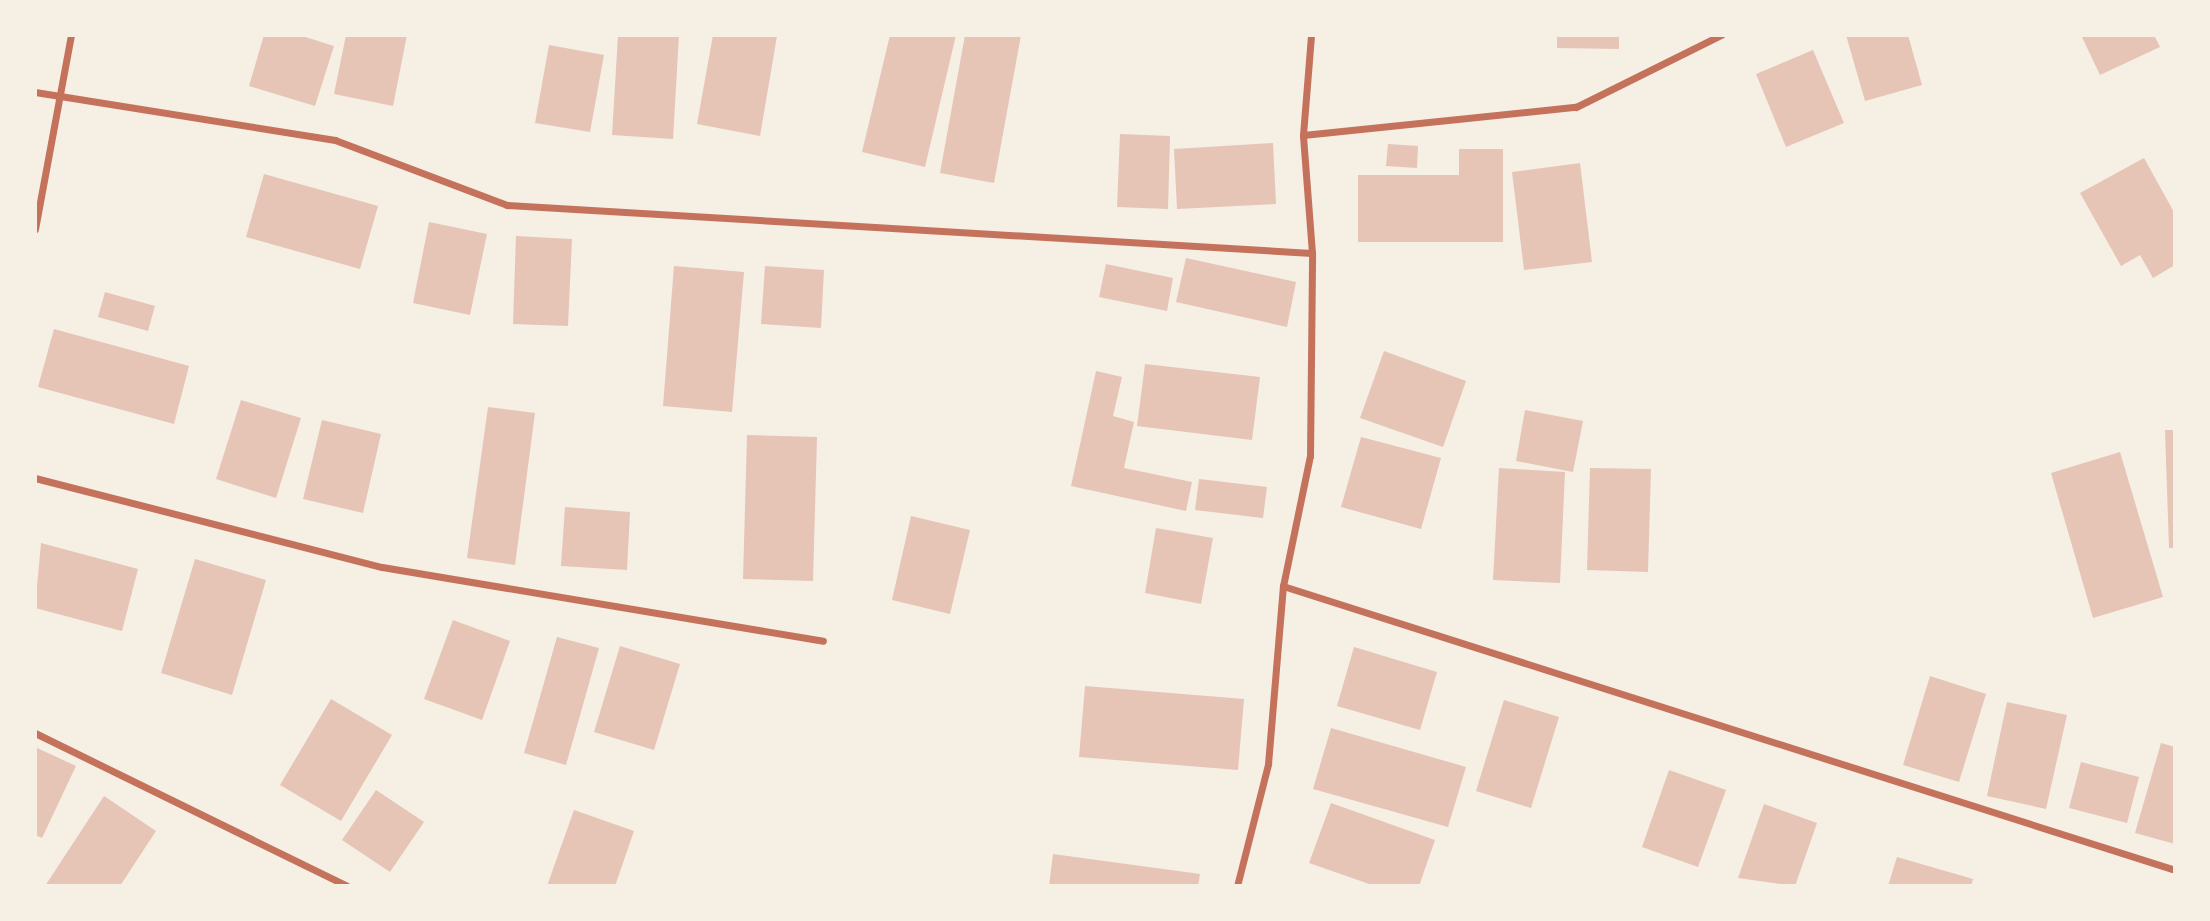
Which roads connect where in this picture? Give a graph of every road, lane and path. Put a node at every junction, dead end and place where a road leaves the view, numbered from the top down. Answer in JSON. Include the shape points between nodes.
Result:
{"nodes":[{"id":1,"x":71,"y":35,"type":"edge"},
{"id":2,"x":1311,"y":35,"type":"edge"},
{"id":3,"x":1721,"y":35,"type":"edge"},
{"id":4,"x":35,"y":92,"type":"edge"},
{"id":5,"x":60,"y":96,"type":"junction"},
{"id":6,"x":1303,"y":135,"type":"junction"},
{"id":7,"x":35,"y":229,"type":"edge"},
{"id":8,"x":1312,"y":253,"type":"junction"},
{"id":9,"x":35,"y":478,"type":"edge"},
{"id":10,"x":1283,"y":586,"type":"junction"},
{"id":11,"x":823,"y":641,"type":"dead end"},
{"id":12,"x":35,"y":733,"type":"edge"},
{"id":13,"x":2175,"y":870,"type":"edge"},
{"id":14,"x":347,"y":886,"type":"edge"},
{"id":15,"x":1237,"y":886,"type":"edge"}],
"edges":[{"from":1,"to":5,"type":"street"},
{"from":2,"to":6,"type":"street"},
{"from":3,"to":6,"type":"street","via":[[1576,107]]},
{"from":4,"to":5,"type":"street"},
{"from":5,"to":7,"type":"street"},
{"from":5,"to":8,"type":"street","via":[[335,140],[507,205]]},
{"from":6,"to":8,"type":"street"},
{"from":8,"to":10,"type":"street","via":[[1310,456]]},
{"from":9,"to":11,"type":"street","via":[[382,567]]},
{"from":10,"to":13,"type":"street"},
{"from":10,"to":15,"type":"street","via":[[1268,764]]},
{"from":12,"to":14,"type":"street"}]}
